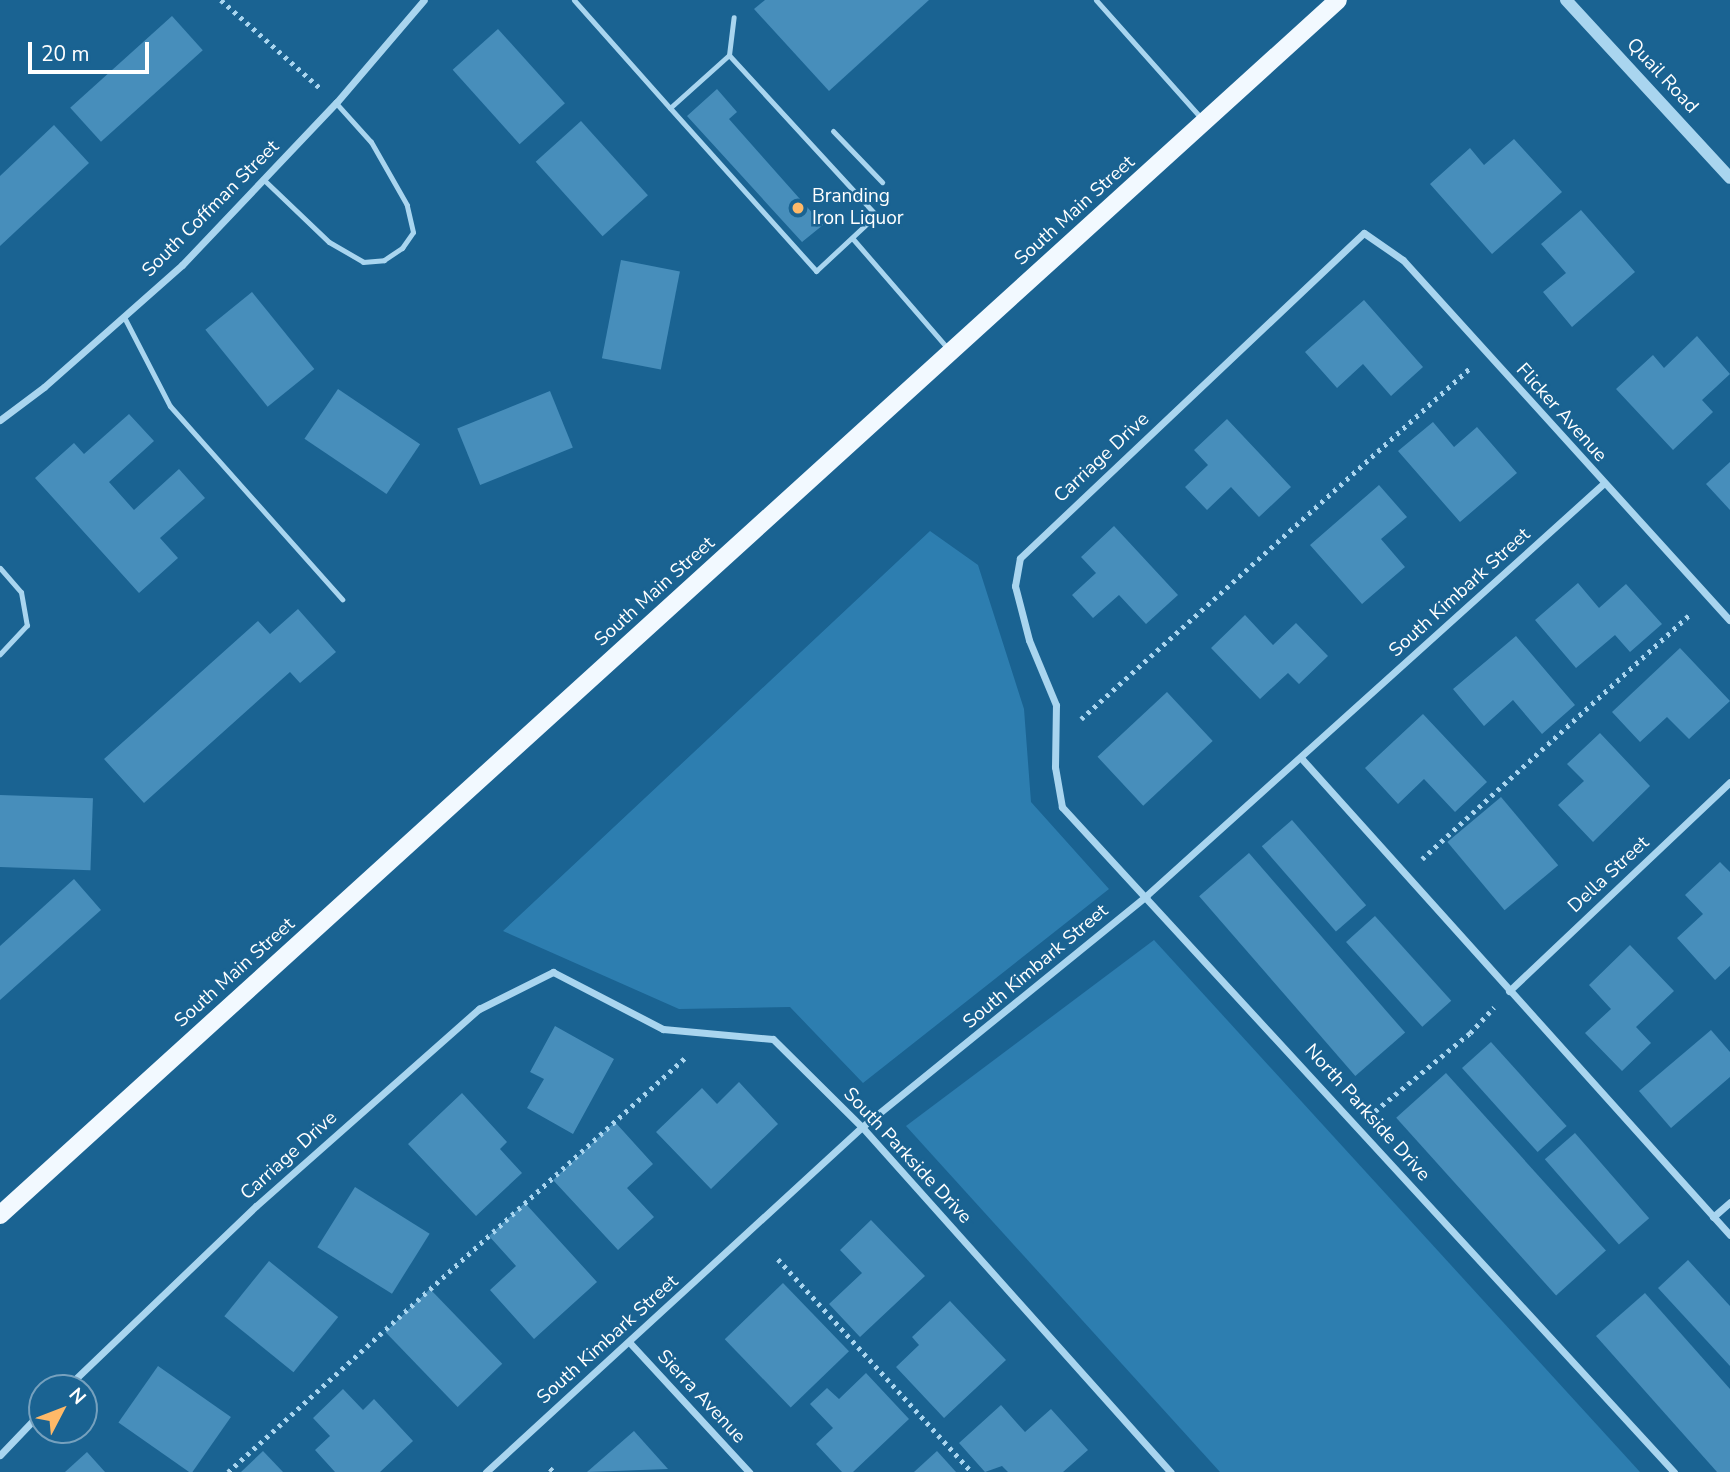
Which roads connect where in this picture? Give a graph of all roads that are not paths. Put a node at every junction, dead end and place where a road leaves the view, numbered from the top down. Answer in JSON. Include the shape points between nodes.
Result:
{"nodes":[{"id":1,"x":424,"y":0,"type":"edge"},
{"id":2,"x":574,"y":0,"type":"edge"},
{"id":3,"x":1096,"y":0,"type":"edge"},
{"id":4,"x":1566,"y":0,"type":"edge"},
{"id":5,"x":1332,"y":2,"type":"edge"},
{"id":6,"x":734,"y":17,"type":"dead end"},
{"id":7,"x":729,"y":55,"type":"junction"},
{"id":8,"x":336,"y":103,"type":"junction"},
{"id":9,"x":670,"y":108,"type":"junction"},
{"id":10,"x":1204,"y":122,"type":"junction"},
{"id":11,"x":834,"y":131,"type":"dead end"},
{"id":12,"x":1730,"y":178,"type":"edge"},
{"id":13,"x":264,"y":179,"type":"junction"},
{"id":14,"x":882,"y":182,"type":"dead end"},
{"id":15,"x":1364,"y":233,"type":"joint"},
{"id":16,"x":853,"y":239,"type":"junction"},
{"id":17,"x":124,"y":317,"type":"junction"},
{"id":18,"x":950,"y":352,"type":"junction"},
{"id":19,"x":0,"y":419,"type":"edge"},
{"id":20,"x":1603,"y":484,"type":"junction"},
{"id":21,"x":0,"y":568,"type":"edge"},
{"id":22,"x":342,"y":599,"type":"dead end"},
{"id":23,"x":1730,"y":620,"type":"edge"},
{"id":24,"x":0,"y":654,"type":"edge"},
{"id":25,"x":1302,"y":759,"type":"junction"},
{"id":26,"x":1055,"y":767,"type":"joint"},
{"id":27,"x":1730,"y":782,"type":"edge"},
{"id":28,"x":1147,"y":895,"type":"junction"},
{"id":29,"x":553,"y":972,"type":"joint"},
{"id":30,"x":1509,"y":991,"type":"junction"},
{"id":31,"x":862,"y":1127,"type":"junction"},
{"id":32,"x":1730,"y":1202,"type":"edge"},
{"id":33,"x":0,"y":1214,"type":"edge"},
{"id":34,"x":1713,"y":1217,"type":"junction"},
{"id":35,"x":1730,"y":1235,"type":"edge"},
{"id":36,"x":630,"y":1343,"type":"junction"},
{"id":37,"x":81,"y":1374,"type":"edge"},
{"id":38,"x":28,"y":1426,"type":"edge"},
{"id":39,"x":0,"y":1455,"type":"edge"},
{"id":40,"x":486,"y":1472,"type":"edge"},
{"id":41,"x":749,"y":1472,"type":"edge"},
{"id":42,"x":1171,"y":1472,"type":"edge"},
{"id":43,"x":1675,"y":1472,"type":"edge"}],
"edges":[{"from":1,"to":8,"type":"street","name":"South Coffman Street"},
{"from":2,"to":9,"type":"lane"},
{"from":3,"to":10,"type":"lane"},
{"from":4,"to":12,"type":"street","name":"Quail Road"},
{"from":5,"to":10,"type":"main road","name":"South Main Street"},
{"from":6,"to":7,"type":"lane"},
{"from":7,"to":9,"type":"lane"},
{"from":7,"to":16,"type":"lane","via":[[876,215]]},
{"from":8,"to":13,"type":"street","name":"South Coffman Street"},
{"from":8,"to":13,"type":"lane","via":[[370,142],[407,205],[413,232],[402,248],[384,260],[363,262],[329,242]]},
{"from":9,"to":16,"type":"lane","via":[[816,271]]},
{"from":10,"to":18,"type":"main road","name":"South Main Street"},
{"from":11,"to":14,"type":"lane"},
{"from":13,"to":17,"type":"street","name":"South Coffman Street","via":[[182,265]]},
{"from":15,"to":20,"type":"street","name":"Flicker Avenue","via":[[1403,260]]},
{"from":15,"to":26,"type":"street","name":"Carriage Drive","via":[[1020,558],[1015,586],[1029,640],[1056,705]]},
{"from":16,"to":18,"type":"lane"},
{"from":17,"to":19,"type":"street","name":"South Coffman Street"},
{"from":17,"to":22,"type":"lane","via":[[170,406]]},
{"from":18,"to":33,"type":"main road","name":"South Main Street"},
{"from":20,"to":23,"type":"street","name":"Flicker Avenue"},
{"from":20,"to":25,"type":"street","name":"South Kimbark Street"},
{"from":21,"to":24,"type":"lane","via":[[21,592],[27,625]]},
{"from":25,"to":28,"type":"street","name":"South Kimbark Street"},
{"from":25,"to":30,"type":"street"},
{"from":26,"to":28,"type":"street","name":"North Parkside Drive","via":[[1062,807]]},
{"from":27,"to":30,"type":"street","name":"Della Street"},
{"from":28,"to":31,"type":"street","name":"South Kimbark Street"},
{"from":28,"to":43,"type":"street","name":"North Parkside Drive"},
{"from":29,"to":31,"type":"street","name":"South Parkside Drive","via":[[663,1029],[773,1039]]},
{"from":29,"to":37,"type":"street","name":"Carriage Drive","via":[[479,1009],[256,1206]]},
{"from":30,"to":34,"type":"street"},
{"from":31,"to":36,"type":"street","name":"South Kimbark Street"},
{"from":31,"to":42,"type":"street","name":"South Parkside Drive"},
{"from":32,"to":34,"type":"street"},
{"from":34,"to":35,"type":"street"},
{"from":36,"to":40,"type":"street","name":"South Kimbark Street"},
{"from":36,"to":41,"type":"street","name":"Sierra Avenue"},
{"from":38,"to":39,"type":"street"}]}
